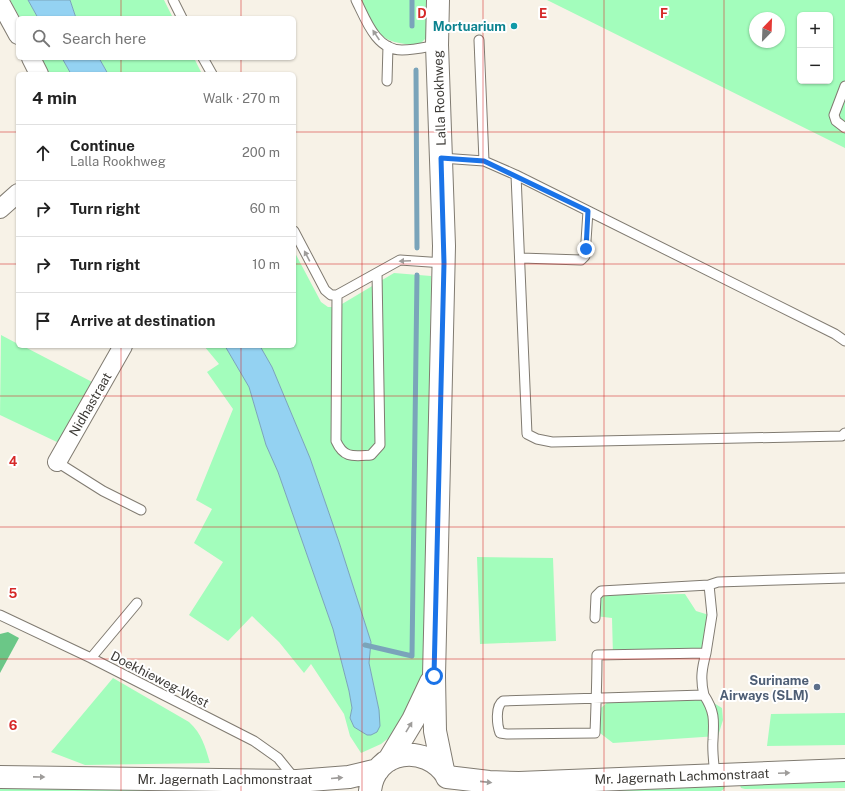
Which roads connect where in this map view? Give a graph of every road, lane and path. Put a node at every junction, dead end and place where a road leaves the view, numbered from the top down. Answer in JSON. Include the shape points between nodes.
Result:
{"nodes":[{"id":1,"x":173,"y":0,"type":"edge"},
{"id":2,"x":356,"y":0,"type":"edge"},
{"id":3,"x":438,"y":0,"type":"edge"},
{"id":4,"x":0,"y":2,"type":"edge"},
{"id":5,"x":181,"y":16,"type":"edge"},
{"id":6,"x":16,"y":31,"type":"edge"},
{"id":7,"x":479,"y":40,"type":"dead end"},
{"id":8,"x":437,"y":45,"type":"junction"},
{"id":9,"x":388,"y":46,"type":"junction"},
{"id":10,"x":32,"y":60,"type":"edge"},
{"id":11,"x":204,"y":60,"type":"edge"},
{"id":12,"x":38,"y":72,"type":"edge"},
{"id":13,"x":211,"y":72,"type":"edge"},
{"id":14,"x":386,"y":80,"type":"dead end"},
{"id":15,"x":845,"y":86,"type":"edge"},
{"id":16,"x":845,"y":128,"type":"edge"},
{"id":17,"x":441,"y":158,"type":"junction"},
{"id":18,"x":484,"y":161,"type":"junction"},
{"id":19,"x":516,"y":175,"type":"junction"},
{"id":20,"x":16,"y":195,"type":"edge"},
{"id":21,"x":0,"y":209,"type":"edge"},
{"id":22,"x":588,"y":211,"type":"junction"},
{"id":23,"x":296,"y":236,"type":"edge"},
{"id":24,"x":521,"y":258,"type":"junction"},
{"id":25,"x":444,"y":263,"type":"junction"},
{"id":26,"x":377,"y":273,"type":"junction"},
{"id":27,"x":337,"y":296,"type":"junction"},
{"id":28,"x":845,"y":341,"type":"edge"},
{"id":29,"x":122,"y":348,"type":"edge"},
{"id":30,"x":845,"y":433,"type":"edge"},
{"id":31,"x":57,"y":462,"type":"joint"},
{"id":32,"x":141,"y":510,"type":"dead end"},
{"id":33,"x":845,"y":578,"type":"edge"},
{"id":34,"x":709,"y":585,"type":"junction"},
{"id":35,"x":136,"y":603,"type":"dead end"},
{"id":36,"x":0,"y":615,"type":"edge"},
{"id":37,"x":595,"y":618,"type":"dead end"},
{"id":38,"x":706,"y":653,"type":"junction"},
{"id":39,"x":91,"y":658,"type":"junction"},
{"id":40,"x":434,"y":676,"type":"junction"},
{"id":41,"x":704,"y":695,"type":"junction"},
{"id":42,"x":596,"y":698,"type":"junction"},
{"id":43,"x":383,"y":765,"type":"junction"},
{"id":44,"x":845,"y":770,"type":"edge"},
{"id":45,"x":0,"y":776,"type":"edge"},
{"id":46,"x":447,"y":779,"type":"edge"},
{"id":47,"x":725,"y":780,"type":"edge"},
{"id":48,"x":297,"y":781,"type":"junction"},
{"id":49,"x":212,"y":785,"type":"edge"},
{"id":50,"x":572,"y":786,"type":"edge"},
{"id":51,"x":370,"y":791,"type":"edge"}],
"edges":[{"from":1,"to":5,"type":"lane"},
{"from":9,"to":2,"type":"lane","one_way":true,"via":[[377,39]]},
{"from":3,"to":8,"type":"street","name":"Lalla Rookhweg"},
{"from":4,"to":6,"type":"street"},
{"from":7,"to":18,"type":"lane"},
{"from":8,"to":9,"type":"lane","via":[[402,50]]},
{"from":8,"to":17,"type":"street","name":"Lalla Rookhweg"},
{"from":9,"to":14,"type":"lane"},
{"from":10,"to":12,"type":"street"},
{"from":11,"to":13,"type":"lane"},
{"from":15,"to":16,"type":"lane","via":[[834,115],[836,121]]},
{"from":17,"to":18,"type":"lane"},
{"from":17,"to":25,"type":"street","name":"Lalla Rookhweg"},
{"from":18,"to":19,"type":"lane"},
{"from":19,"to":22,"type":"lane"},
{"from":19,"to":24,"type":"lane"},
{"from":20,"to":21,"type":"street"},
{"from":22,"to":24,"type":"lane","via":[[585,256],[581,260]]},
{"from":22,"to":28,"type":"lane"},
{"from":27,"to":23,"type":"lane","one_way":true,"via":[[325,290]]},
{"from":24,"to":30,"type":"lane","via":[[527,434],[552,442],[842,436]]},
{"from":25,"to":26,"type":"lane","one_way":true,"via":[[400,260]]},
{"from":25,"to":40,"type":"street","name":"Lalla Rookhweg"},
{"from":26,"to":27,"type":"lane"},
{"from":26,"to":27,"type":"lane","via":[[380,445],[371,455],[352,456],[340,450],[336,441]]},
{"from":29,"to":31,"type":"street","name":"Nidhastraat"},
{"from":31,"to":32,"type":"lane","via":[[103,491]]},
{"from":33,"to":34,"type":"lane","via":[[718,582]]},
{"from":34,"to":37,"type":"lane","via":[[601,591],[596,596]]},
{"from":34,"to":38,"type":"lane","via":[[712,615]]},
{"from":35,"to":39,"type":"lane"},
{"from":36,"to":39,"type":"lane","name":"Doekhieweg-West"},
{"from":38,"to":41,"type":"lane","via":[[701,682]]},
{"from":38,"to":42,"type":"lane","via":[[597,653]]},
{"from":39,"to":48,"type":"lane","name":"Doekhieweg-West","via":[[267,749]]},
{"from":43,"to":40,"type":"street","name":"Lalla Rookhweg","one_way":true,"via":[[413,720]]},
{"from":40,"to":46,"type":"street","name":"Lalla Rookhweg","via":[[435,731]]},
{"from":41,"to":42,"type":"lane"},
{"from":41,"to":47,"type":"lane","via":[[711,707],[715,723],[713,741]]},
{"from":42,"to":42,"type":"lane","via":[[503,701],[498,707],[498,729],[500,733],[506,734],[595,733]]},
{"from":43,"to":46,"type":"street","name":"Mr. Jagernath Lachmonstraat","via":[[407,754],[418,755],[428,758]]},
{"from":48,"to":43,"type":"street","name":"Mr. Jagernath Lachmonstraat","one_way":true,"via":[[349,777]]},
{"from":43,"to":51,"type":"street","name":"Lalla Rookhweg","via":[[374,777]]},
{"from":47,"to":44,"type":"street","name":"Mr. Jagernath Lachmonstraat","one_way":true},
{"from":45,"to":49,"type":"street","name":"Mr. Jagernath Lachmonstraat","one_way":true},
{"from":46,"to":50,"type":"street","name":"Mr. Jagernath Lachmonstraat","one_way":true},
{"from":47,"to":50,"type":"street","name":"Mr. Jagernath Lachmonstraat"},
{"from":48,"to":49,"type":"street","name":"Mr. Jagernath Lachmonstraat"}]}
